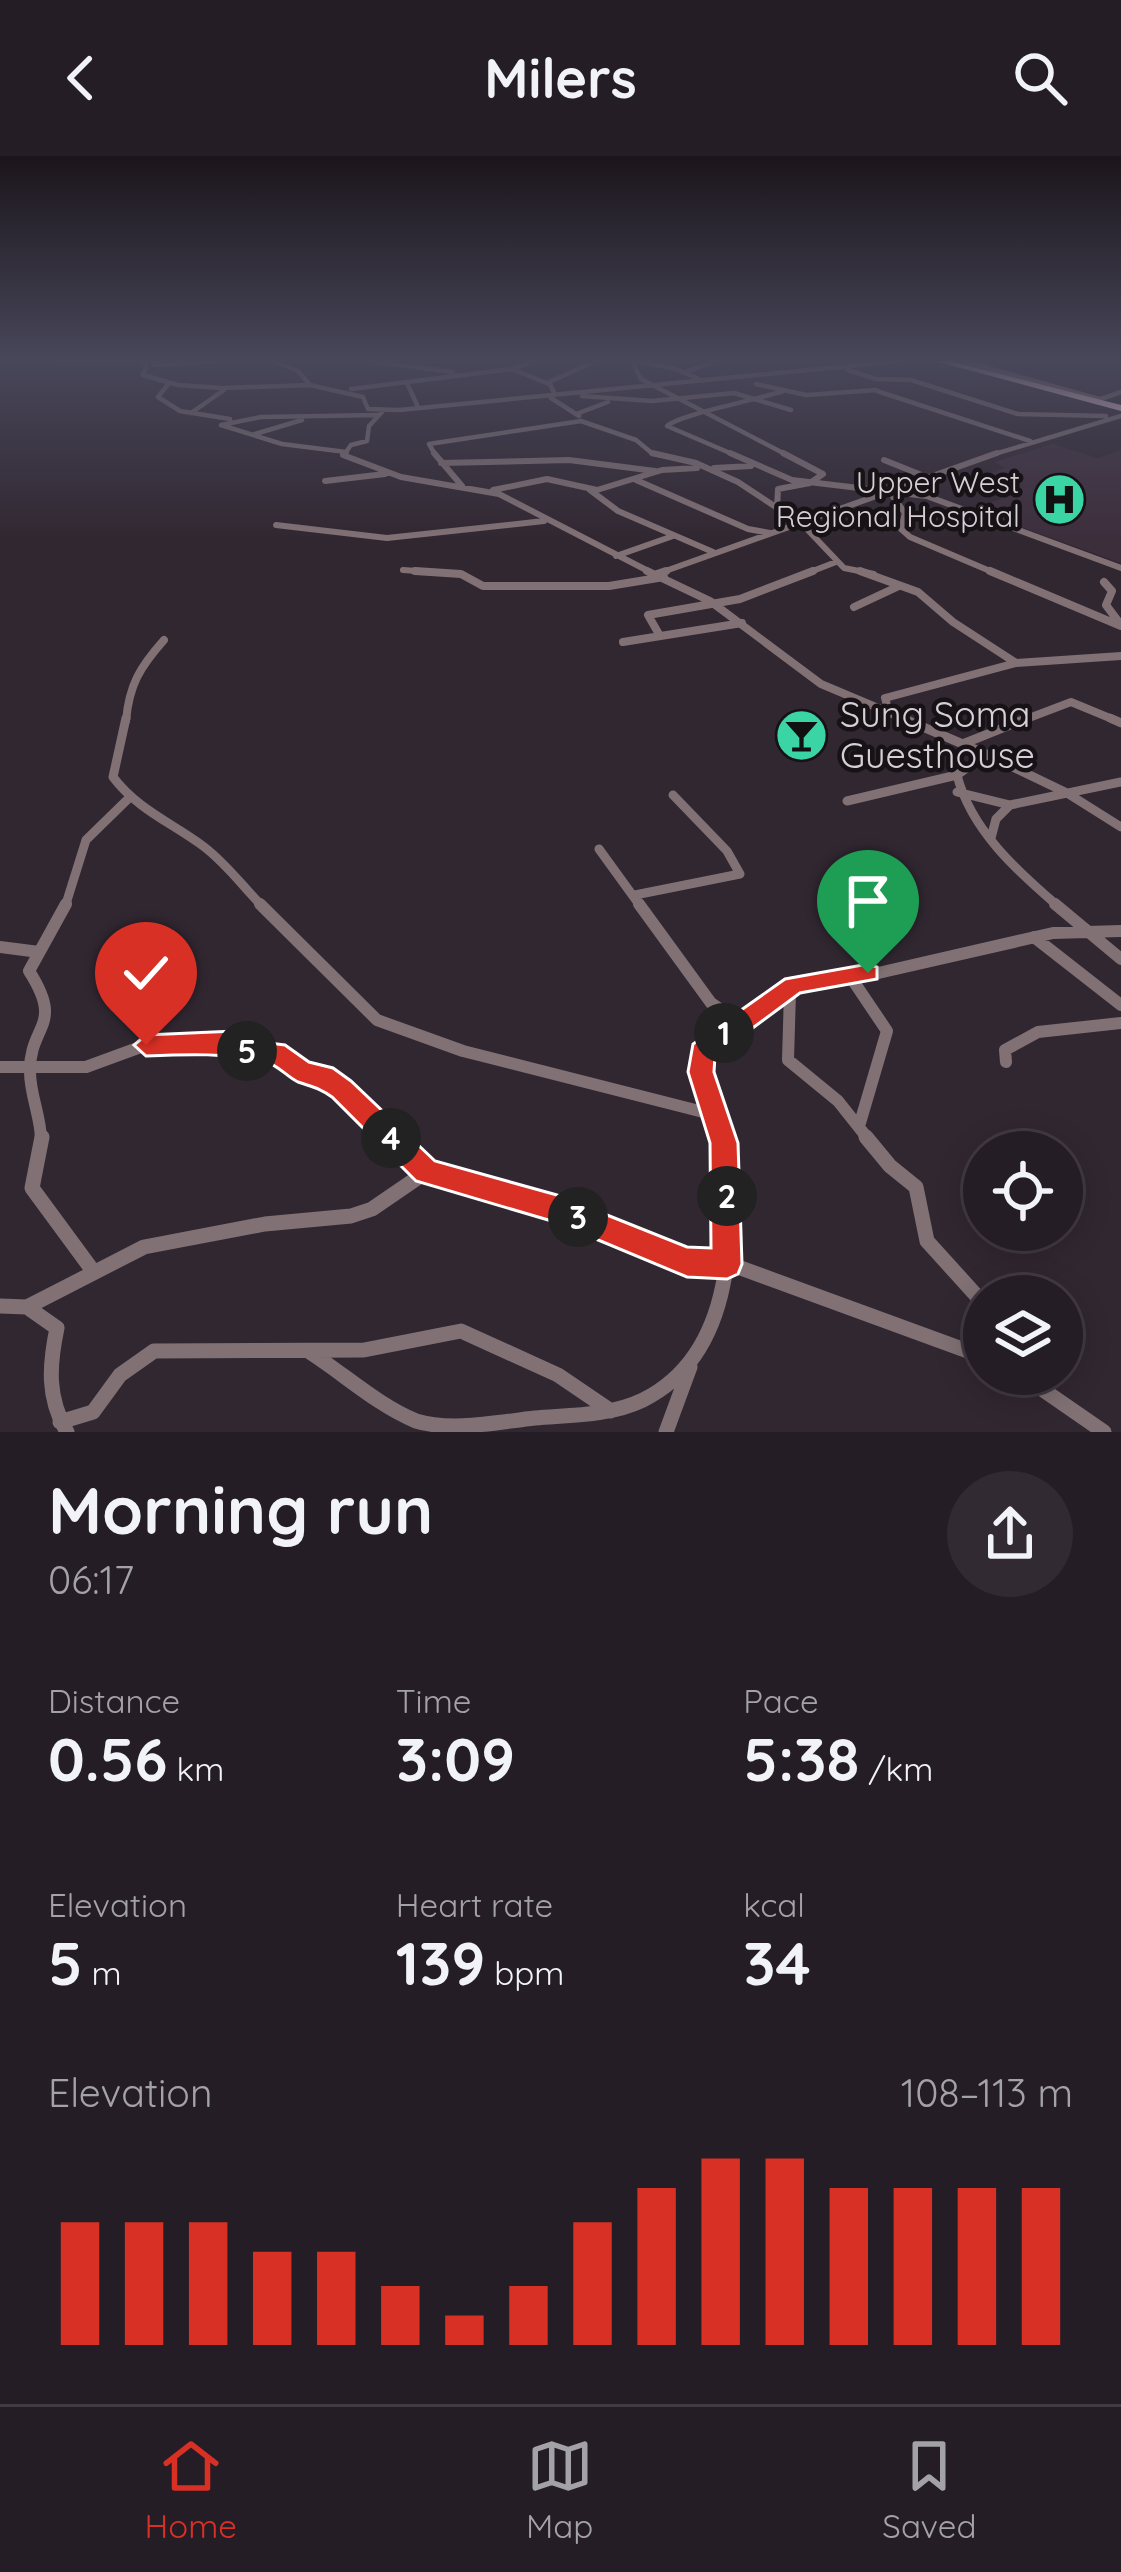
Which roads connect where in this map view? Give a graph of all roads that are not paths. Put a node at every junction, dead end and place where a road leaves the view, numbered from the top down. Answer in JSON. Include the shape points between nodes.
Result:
{"nodes":[{"id":1,"x":241,"y":421,"type":"edge"},
{"id":2,"x":299,"y":421,"type":"edge"},
{"id":3,"x":375,"y":421,"type":"edge"},
{"id":4,"x":558,"y":421,"type":"edge"},
{"id":5,"x":587,"y":421,"type":"edge"},
{"id":6,"x":672,"y":421,"type":"edge"},
{"id":7,"x":723,"y":421,"type":"edge"},
{"id":8,"x":966,"y":421,"type":"edge"},
{"id":9,"x":1098,"y":421,"type":"edge"},
{"id":10,"x":239,"y":434,"type":"junction"},
{"id":11,"x":1030,"y":441,"type":"junction"},
{"id":12,"x":343,"y":455,"type":"junction"},
{"id":13,"x":884,"y":460,"type":"dead end"},
{"id":14,"x":440,"y":463,"type":"junction"},
{"id":15,"x":756,"y":466,"type":"junction"},
{"id":16,"x":707,"y":468,"type":"junction"},
{"id":17,"x":657,"y":471,"type":"junction"},
{"id":18,"x":389,"y":474,"type":"junction"},
{"id":19,"x":932,"y":478,"type":"junction"},
{"id":20,"x":636,"y":480,"type":"junction"},
{"id":21,"x":326,"y":481,"type":"dead end"},
{"id":22,"x":810,"y":483,"type":"junction"},
{"id":23,"x":462,"y":486,"type":"junction"},
{"id":24,"x":908,"y":488,"type":"junction"},
{"id":25,"x":590,"y":490,"type":"junction"},
{"id":26,"x":487,"y":492,"type":"junction"},
{"id":27,"x":891,"y":494,"type":"junction"},
{"id":28,"x":926,"y":496,"type":"junction"},
{"id":29,"x":777,"y":508,"type":"junction"},
{"id":30,"x":544,"y":521,"type":"junction"},
{"id":31,"x":276,"y":525,"type":"dead end"},
{"id":32,"x":803,"y":526,"type":"junction"},
{"id":33,"x":776,"y":534,"type":"junction"},
{"id":34,"x":674,"y":536,"type":"junction"},
{"id":35,"x":714,"y":552,"type":"junction"},
{"id":36,"x":616,"y":556,"type":"junction"},
{"id":37,"x":836,"y":562,"type":"junction"},
{"id":38,"x":1121,"y":568,"type":"edge"},
{"id":39,"x":403,"y":571,"type":"dead end"},
{"id":40,"x":660,"y":575,"type":"junction"},
{"id":41,"x":1104,"y":582,"type":"dead end"},
{"id":42,"x":899,"y":586,"type":"junction"},
{"id":43,"x":710,"y":601,"type":"junction"},
{"id":44,"x":854,"y":607,"type":"dead end"},
{"id":45,"x":742,"y":623,"type":"junction"},
{"id":46,"x":1121,"y":626,"type":"edge"},
{"id":47,"x":660,"y":636,"type":"junction"},
{"id":48,"x":164,"y":640,"type":"dead end"},
{"id":49,"x":623,"y":642,"type":"dead end"},
{"id":50,"x":1121,"y":656,"type":"edge"},
{"id":51,"x":1016,"y":663,"type":"junction"},
{"id":52,"x":889,"y":712,"type":"junction"},
{"id":53,"x":1121,"y":723,"type":"edge"},
{"id":54,"x":964,"y":744,"type":"junction"},
{"id":55,"x":986,"y":754,"type":"junction"},
{"id":56,"x":957,"y":775,"type":"junction"},
{"id":57,"x":1121,"y":782,"type":"edge"},
{"id":58,"x":957,"y":792,"type":"junction"},
{"id":59,"x":1067,"y":794,"type":"junction"},
{"id":60,"x":673,"y":795,"type":"dead end"},
{"id":61,"x":129,"y":798,"type":"junction"},
{"id":62,"x":847,"y":801,"type":"dead end"},
{"id":63,"x":1010,"y":805,"type":"junction"},
{"id":64,"x":1120,"y":828,"type":"edge"},
{"id":65,"x":991,"y":838,"type":"junction"},
{"id":66,"x":599,"y":849,"type":"dead end"},
{"id":67,"x":635,"y":895,"type":"junction"},
{"id":68,"x":1121,"y":931,"type":"edge"},
{"id":69,"x":1090,"y":934,"type":"junction"},
{"id":70,"x":1034,"y":937,"type":"junction"},
{"id":71,"x":0,"y":947,"type":"edge"},
{"id":72,"x":39,"y":952,"type":"junction"},
{"id":73,"x":1121,"y":959,"type":"edge"},
{"id":74,"x":852,"y":979,"type":"junction"},
{"id":75,"x":790,"y":992,"type":"junction"},
{"id":76,"x":1121,"y":1005,"type":"edge"},
{"id":77,"x":738,"y":1022,"type":"junction"},
{"id":78,"x":1120,"y":1024,"type":"edge"},
{"id":79,"x":1006,"y":1062,"type":"dead end"},
{"id":80,"x":0,"y":1067,"type":"edge"},
{"id":81,"x":29,"y":1069,"type":"junction"},
{"id":82,"x":718,"y":1116,"type":"junction"},
{"id":83,"x":860,"y":1123,"type":"junction"},
{"id":84,"x":426,"y":1172,"type":"junction"},
{"id":85,"x":727,"y":1264,"type":"junction"},
{"id":86,"x":93,"y":1271,"type":"junction"},
{"id":87,"x":963,"y":1280,"type":"edge"},
{"id":88,"x":0,"y":1306,"type":"edge"},
{"id":89,"x":27,"y":1307,"type":"junction"},
{"id":90,"x":963,"y":1349,"type":"edge"},
{"id":91,"x":308,"y":1351,"type":"junction"},
{"id":92,"x":692,"y":1362,"type":"junction"},
{"id":93,"x":1051,"y":1395,"type":"edge"},
{"id":94,"x":611,"y":1411,"type":"junction"},
{"id":95,"x":64,"y":1427,"type":"edge"},
{"id":96,"x":666,"y":1432,"type":"edge"},
{"id":97,"x":1105,"y":1432,"type":"edge"}],
"edges":[{"from":1,"to":10,"type":"street","via":[[221,425]]},
{"from":2,"to":10,"type":"street"},
{"from":3,"to":12,"type":"street","via":[[367,441]]},
{"from":4,"to":14,"type":"street","via":[[429,444]]},
{"from":5,"to":16,"type":"street","via":[[653,454]]},
{"from":6,"to":15,"type":"street","via":[[667,426]]},
{"from":7,"to":22,"type":"street","via":[[820,472]]},
{"from":8,"to":11,"type":"street"},
{"from":9,"to":11,"type":"street"},
{"from":10,"to":12,"type":"street"},
{"from":11,"to":19,"type":"street"},
{"from":12,"to":18,"type":"street"},
{"from":13,"to":19,"type":"street"},
{"from":14,"to":17,"type":"street","via":[[569,460]]},
{"from":14,"to":23,"type":"street"},
{"from":15,"to":16,"type":"street"},
{"from":15,"to":22,"type":"street"},
{"from":16,"to":17,"type":"street"},
{"from":16,"to":29,"type":"street"},
{"from":17,"to":20,"type":"street"},
{"from":18,"to":21,"type":"street"},
{"from":18,"to":23,"type":"street"},
{"from":19,"to":24,"type":"street"},
{"from":20,"to":25,"type":"street"},
{"from":20,"to":33,"type":"street"},
{"from":22,"to":27,"type":"street"},
{"from":22,"to":29,"type":"street","via":[[778,489]]},
{"from":23,"to":26,"type":"street"},
{"from":24,"to":27,"type":"street"},
{"from":24,"to":28,"type":"street"},
{"from":25,"to":26,"type":"street","via":[[547,479]]},
{"from":25,"to":34,"type":"street"},
{"from":26,"to":30,"type":"street"},
{"from":27,"to":28,"type":"street"},
{"from":27,"to":32,"type":"street"},
{"from":27,"to":46,"type":"street","via":[[910,537]]},
{"from":28,"to":38,"type":"street"},
{"from":29,"to":32,"type":"street"},
{"from":30,"to":31,"type":"street","via":[[387,538]]},
{"from":30,"to":36,"type":"street"},
{"from":32,"to":33,"type":"street"},
{"from":32,"to":37,"type":"street"},
{"from":33,"to":35,"type":"street"},
{"from":34,"to":35,"type":"street"},
{"from":34,"to":36,"type":"street"},
{"from":35,"to":40,"type":"street"},
{"from":36,"to":40,"type":"street"},
{"from":37,"to":42,"type":"street"},
{"from":37,"to":43,"type":"street","via":[[740,599]]},
{"from":39,"to":40,"type":"street","via":[[460,574],[483,586],[609,586]]},
{"from":40,"to":43,"type":"street"},
{"from":41,"to":46,"type":"street","via":[[1112,591],[1106,605]]},
{"from":42,"to":44,"type":"street"},
{"from":42,"to":51,"type":"street"},
{"from":43,"to":45,"type":"street"},
{"from":43,"to":47,"type":"street","via":[[648,616]]},
{"from":45,"to":47,"type":"street"},
{"from":45,"to":52,"type":"street","via":[[821,684]]},
{"from":47,"to":49,"type":"street"},
{"from":48,"to":61,"type":"street","via":[[137,669],[128,695],[113,776]]},
{"from":50,"to":51,"type":"street"},
{"from":51,"to":52,"type":"street","via":[[885,698]]},
{"from":52,"to":54,"type":"street"},
{"from":53,"to":54,"type":"street","via":[[1071,702]]},
{"from":54,"to":55,"type":"street"},
{"from":55,"to":56,"type":"street"},
{"from":55,"to":59,"type":"street"},
{"from":56,"to":58,"type":"street"},
{"from":56,"to":62,"type":"street"},
{"from":57,"to":59,"type":"street"},
{"from":58,"to":63,"type":"street"},
{"from":58,"to":65,"type":"street"},
{"from":59,"to":63,"type":"street"},
{"from":59,"to":64,"type":"street"},
{"from":60,"to":67,"type":"street","via":[[740,874]]},
{"from":61,"to":72,"type":"street","via":[[86,840],[64,909]]},
{"from":61,"to":82,"type":"street","via":[[244,881],[377,1020],[463,1052]]},
{"from":63,"to":65,"type":"street"},
{"from":65,"to":69,"type":"street"},
{"from":66,"to":67,"type":"street"},
{"from":67,"to":77,"type":"street","via":[[710,1003]]},
{"from":68,"to":69,"type":"street"},
{"from":69,"to":70,"type":"street"},
{"from":69,"to":73,"type":"street"},
{"from":70,"to":74,"type":"street"},
{"from":70,"to":76,"type":"street"},
{"from":71,"to":72,"type":"street"},
{"from":72,"to":81,"type":"street","via":[[29,971],[46,997],[46,1018]]},
{"from":74,"to":75,"type":"street","via":[[800,982]]},
{"from":74,"to":83,"type":"street","via":[[887,1031]]},
{"from":75,"to":77,"type":"street"},
{"from":75,"to":83,"type":"street","via":[[788,1060]]},
{"from":77,"to":82,"type":"street","via":[[698,1061]]},
{"from":78,"to":79,"type":"street","via":[[1036,1029],[1005,1050]]},
{"from":80,"to":81,"type":"street"},
{"from":81,"to":84,"type":"street","via":[[86,1067],[146,1045],[235,1041],[324,1076]]},
{"from":81,"to":86,"type":"street","via":[[42,1135],[32,1188]]},
{"from":82,"to":85,"type":"street"},
{"from":83,"to":87,"type":"street","via":[[883,1162],[916,1187],[927,1240]]},
{"from":84,"to":85,"type":"street","via":[[557,1209],[687,1262]]},
{"from":84,"to":86,"type":"street","via":[[351,1216],[144,1247]]},
{"from":85,"to":90,"type":"street"},
{"from":85,"to":92,"type":"street"},
{"from":86,"to":89,"type":"street"},
{"from":88,"to":89,"type":"street"},
{"from":89,"to":95,"type":"street","via":[[57,1328],[47,1372]]},
{"from":91,"to":94,"type":"street","via":[[429,1425]]},
{"from":91,"to":94,"type":"street","via":[[473,1334]]},
{"from":91,"to":95,"type":"street","via":[[154,1351],[120,1375],[93,1412]]},
{"from":92,"to":94,"type":"street","via":[[645,1399]]},
{"from":92,"to":96,"type":"street"},
{"from":93,"to":97,"type":"street"}]}
